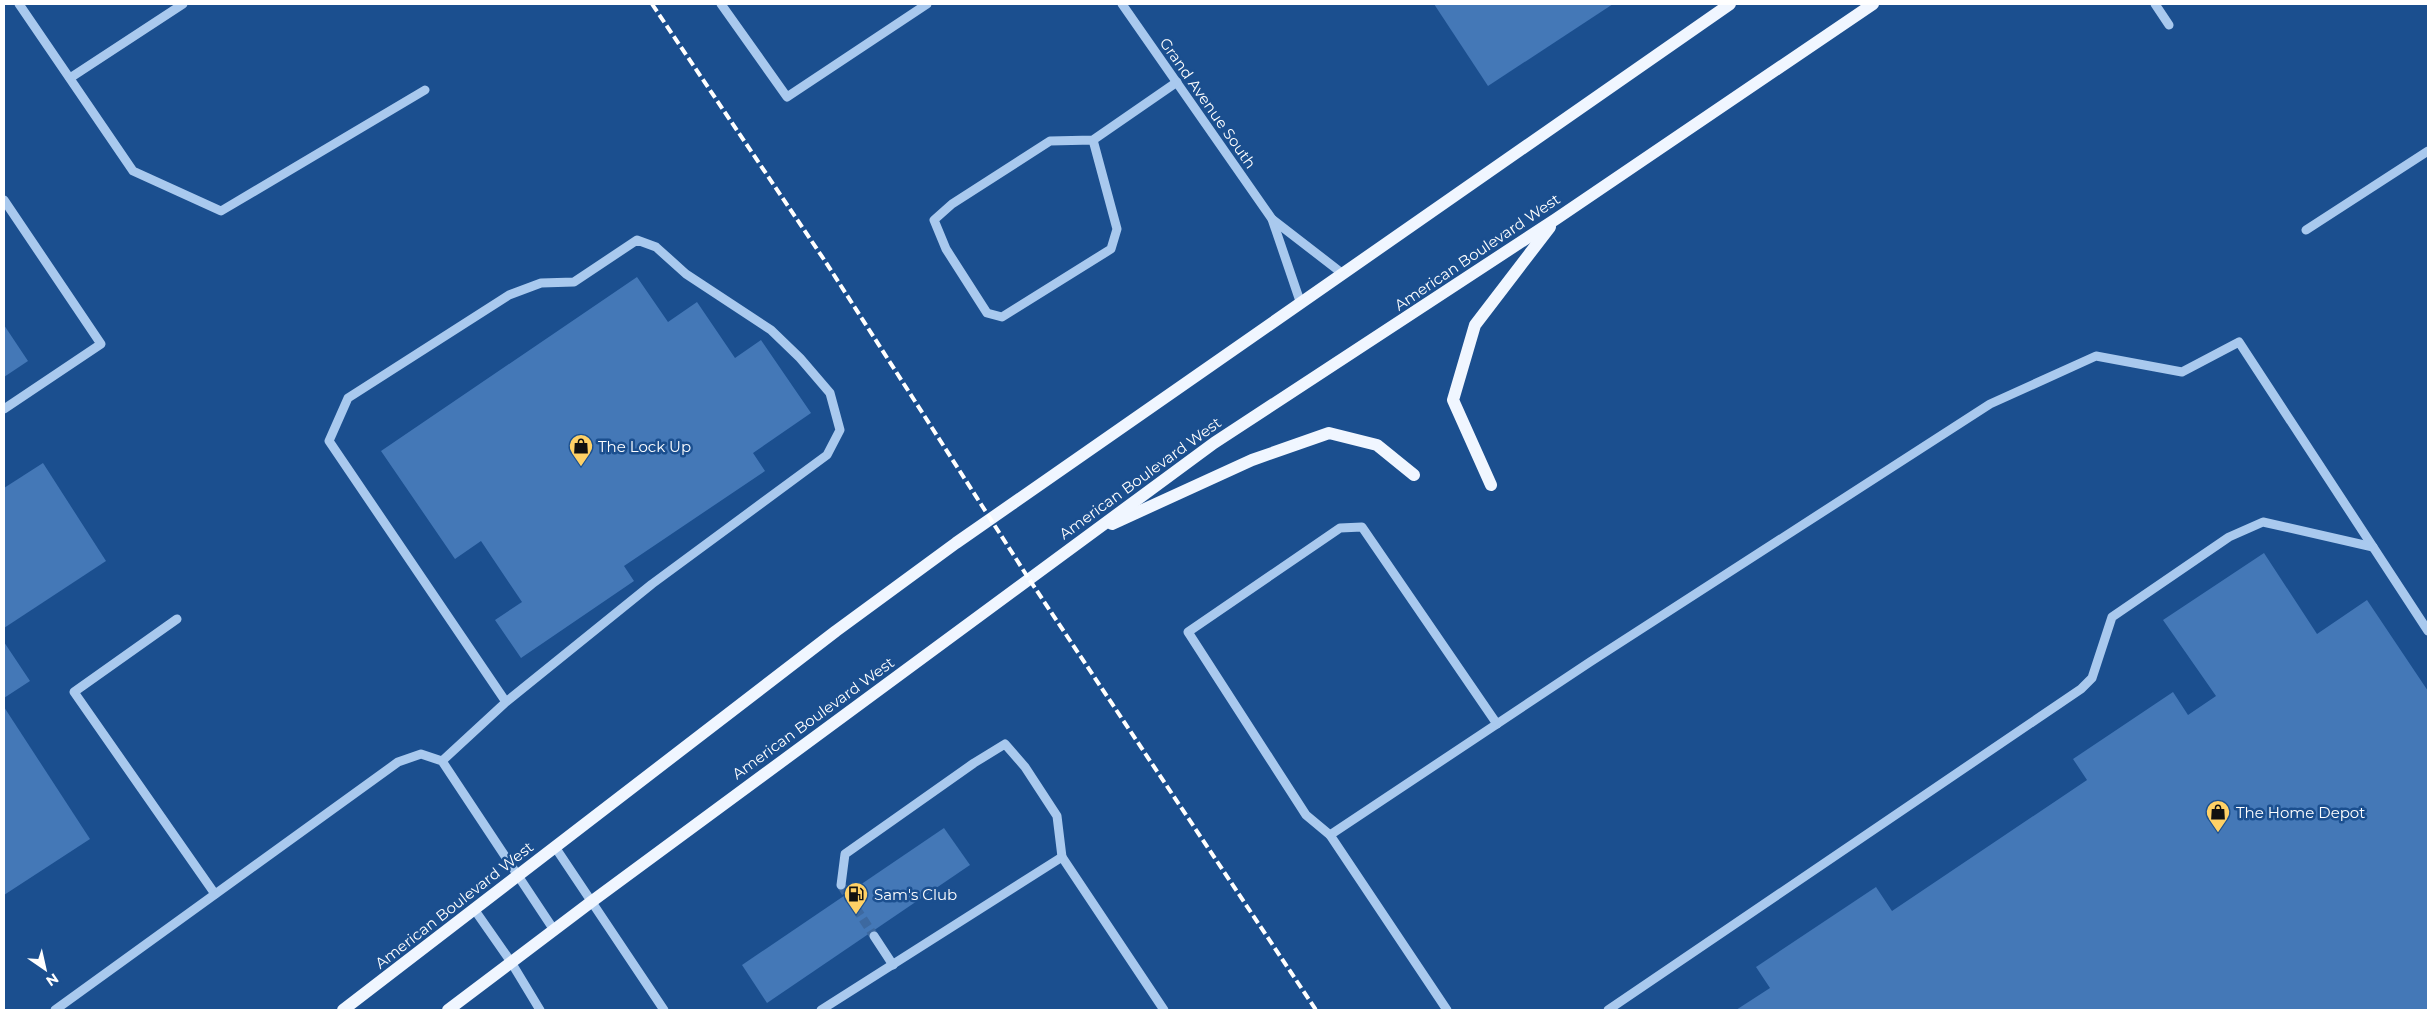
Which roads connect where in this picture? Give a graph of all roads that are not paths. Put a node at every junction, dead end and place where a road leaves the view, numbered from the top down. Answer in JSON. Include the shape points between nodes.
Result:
{"nodes":[{"id":1,"x":19,"y":4,"type":"edge"},
{"id":2,"x":183,"y":4,"type":"edge"},
{"id":3,"x":721,"y":4,"type":"edge"},
{"id":4,"x":927,"y":4,"type":"edge"},
{"id":5,"x":1122,"y":4,"type":"edge"},
{"id":6,"x":1730,"y":4,"type":"edge"},
{"id":7,"x":1873,"y":4,"type":"edge"},
{"id":8,"x":2155,"y":4,"type":"edge"},
{"id":9,"x":2169,"y":25,"type":"dead end"},
{"id":10,"x":70,"y":78,"type":"junction"},
{"id":11,"x":1177,"y":82,"type":"junction"},
{"id":12,"x":425,"y":90,"type":"dead end"},
{"id":13,"x":1093,"y":140,"type":"junction"},
{"id":14,"x":2428,"y":151,"type":"edge"},
{"id":15,"x":4,"y":200,"type":"edge"},
{"id":16,"x":1272,"y":219,"type":"junction"},
{"id":17,"x":1556,"y":219,"type":"junction"},
{"id":18,"x":2306,"y":230,"type":"dead end"},
{"id":19,"x":1344,"y":274,"type":"junction"},
{"id":20,"x":1301,"y":304,"type":"junction"},
{"id":21,"x":4,"y":410,"type":"edge"},
{"id":22,"x":1414,"y":475,"type":"dead end"},
{"id":23,"x":1491,"y":485,"type":"dead end"},
{"id":24,"x":1087,"y":535,"type":"junction"},
{"id":25,"x":2373,"y":547,"type":"junction"},
{"id":26,"x":177,"y":619,"type":"dead end"},
{"id":27,"x":2428,"y":631,"type":"edge"},
{"id":28,"x":506,"y":702,"type":"junction"},
{"id":29,"x":1497,"y":724,"type":"junction"},
{"id":30,"x":442,"y":761,"type":"junction"},
{"id":31,"x":1330,"y":835,"type":"junction"},
{"id":32,"x":555,"y":847,"type":"junction"},
{"id":33,"x":1062,"y":857,"type":"junction"},
{"id":34,"x":517,"y":876,"type":"junction"},
{"id":35,"x":841,"y":885,"type":"tunnel mouth"},
{"id":36,"x":215,"y":894,"type":"junction"},
{"id":37,"x":591,"y":902,"type":"junction"},
{"id":38,"x":474,"y":909,"type":"junction"},
{"id":39,"x":554,"y":930,"type":"junction"},
{"id":40,"x":874,"y":936,"type":"tunnel mouth"},
{"id":41,"x":511,"y":962,"type":"junction"},
{"id":42,"x":893,"y":965,"type":"junction"},
{"id":43,"x":55,"y":1010,"type":"edge"},
{"id":44,"x":343,"y":1010,"type":"edge"},
{"id":45,"x":448,"y":1010,"type":"edge"},
{"id":46,"x":540,"y":1010,"type":"edge"},
{"id":47,"x":664,"y":1010,"type":"edge"},
{"id":48,"x":821,"y":1010,"type":"edge"},
{"id":49,"x":1164,"y":1010,"type":"edge"},
{"id":50,"x":1447,"y":1010,"type":"edge"},
{"id":51,"x":1608,"y":1010,"type":"edge"}],
"edges":[{"from":1,"to":10,"type":"street"},
{"from":2,"to":10,"type":"street"},
{"from":3,"to":4,"type":"street","via":[[787,97]]},
{"from":5,"to":11,"type":"street","name":"Grand Avenue South"},
{"from":6,"to":19,"type":"main road","name":"American Boulevard West"},
{"from":7,"to":17,"type":"main road","name":"American Boulevard West"},
{"from":8,"to":9,"type":"street"},
{"from":10,"to":12,"type":"street","via":[[133,171],[221,211]]},
{"from":11,"to":13,"type":"street"},
{"from":11,"to":16,"type":"street","name":"Grand Avenue South"},
{"from":13,"to":13,"type":"street","via":[[1050,141],[952,204],[934,220],[946,249],[987,313],[1002,317],[1111,249],[1117,229]]},
{"from":14,"to":18,"type":"street"},
{"from":15,"to":21,"type":"street","via":[[101,344]]},
{"from":16,"to":19,"type":"street","name":"Grand Avenue South"},
{"from":16,"to":20,"type":"street","name":"Grand Avenue South"},
{"from":17,"to":23,"type":"main road","via":[[1475,325],[1453,400]]},
{"from":17,"to":24,"type":"main road","name":"American Boulevard West","via":[[1214,443]]},
{"from":19,"to":20,"type":"main road","name":"American Boulevard West"},
{"from":20,"to":32,"type":"main road","name":"American Boulevard West","via":[[940,555]]},
{"from":22,"to":24,"type":"main road","via":[[1377,446],[1329,433],[1252,460]]},
{"from":24,"to":37,"type":"main road","name":"American Boulevard West"},
{"from":25,"to":27,"type":"street"},
{"from":25,"to":29,"type":"street","via":[[2239,342],[2182,372],[2096,356],[1990,404]]},
{"from":25,"to":51,"type":"street","via":[[2263,522],[2229,537],[2112,617],[2092,678],[2081,689]]},
{"from":26,"to":36,"type":"street","via":[[74,692]]},
{"from":28,"to":28,"type":"street","via":[[329,441],[348,398],[509,295],[541,283],[574,282],[637,240],[656,247],[686,274],[771,330],[830,393],[840,430],[826,455],[652,584]]},
{"from":28,"to":30,"type":"street"},
{"from":29,"to":31,"type":"street"},
{"from":29,"to":31,"type":"street","via":[[1362,527],[1340,528],[1188,632],[1306,816]]},
{"from":30,"to":34,"type":"street"},
{"from":30,"to":36,"type":"street","via":[[420,754],[398,762]]},
{"from":31,"to":50,"type":"street"},
{"from":32,"to":34,"type":"main road","name":"American Boulevard West"},
{"from":32,"to":37,"type":"street"},
{"from":33,"to":35,"type":"street","via":[[1057,816],[1025,767],[1005,744],[845,854]]},
{"from":33,"to":42,"type":"street"},
{"from":33,"to":49,"type":"street"},
{"from":34,"to":38,"type":"main road","name":"American Boulevard West"},
{"from":34,"to":39,"type":"street"},
{"from":36,"to":43,"type":"street"},
{"from":37,"to":39,"type":"main road","name":"American Boulevard West"},
{"from":37,"to":47,"type":"street"},
{"from":38,"to":41,"type":"street"},
{"from":38,"to":44,"type":"main road","name":"American Boulevard West"},
{"from":39,"to":41,"type":"main road","name":"American Boulevard West"},
{"from":40,"to":42,"type":"street"},
{"from":41,"to":45,"type":"main road","name":"American Boulevard West"},
{"from":41,"to":46,"type":"street"},
{"from":42,"to":48,"type":"street"}]}
